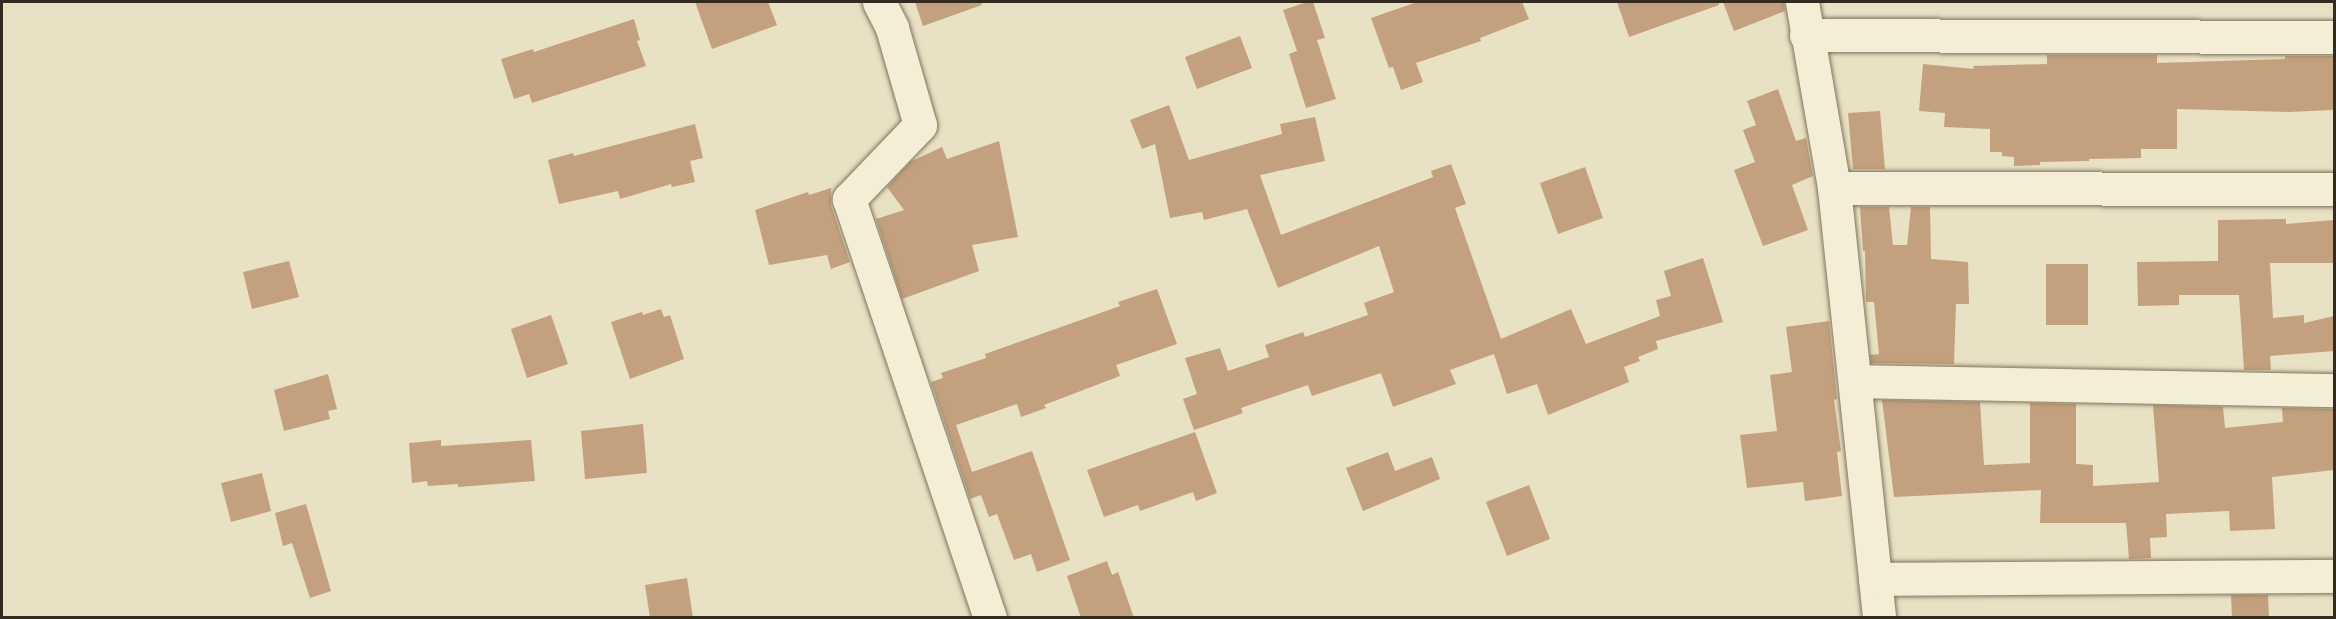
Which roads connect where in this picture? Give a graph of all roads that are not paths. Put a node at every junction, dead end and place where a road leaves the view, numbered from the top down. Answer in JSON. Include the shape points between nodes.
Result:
{"nodes":[{"id":1,"x":879,"y":2,"type":"edge"},
{"id":2,"x":1802,"y":2,"type":"edge"},
{"id":3,"x":1806,"y":35,"type":"junction"},
{"id":4,"x":2334,"y":37,"type":"edge"},
{"id":5,"x":1834,"y":188,"type":"junction"},
{"id":6,"x":2334,"y":189,"type":"edge"},
{"id":7,"x":1855,"y":381,"type":"junction"},
{"id":8,"x":2334,"y":390,"type":"edge"},
{"id":9,"x":2334,"y":576,"type":"edge"},
{"id":10,"x":1875,"y":579,"type":"junction"},
{"id":11,"x":990,"y":618,"type":"edge"},
{"id":12,"x":1879,"y":618,"type":"edge"}],
"edges":[{"from":1,"to":11,"type":"street","via":[[892,28],[920,125],[849,199]]},
{"from":2,"to":3,"type":"street"},
{"from":3,"to":4,"type":"street"},
{"from":3,"to":5,"type":"street"},
{"from":5,"to":6,"type":"street"},
{"from":5,"to":7,"type":"street"},
{"from":7,"to":8,"type":"street"},
{"from":7,"to":10,"type":"street"},
{"from":9,"to":10,"type":"street"},
{"from":10,"to":12,"type":"street"}]}
